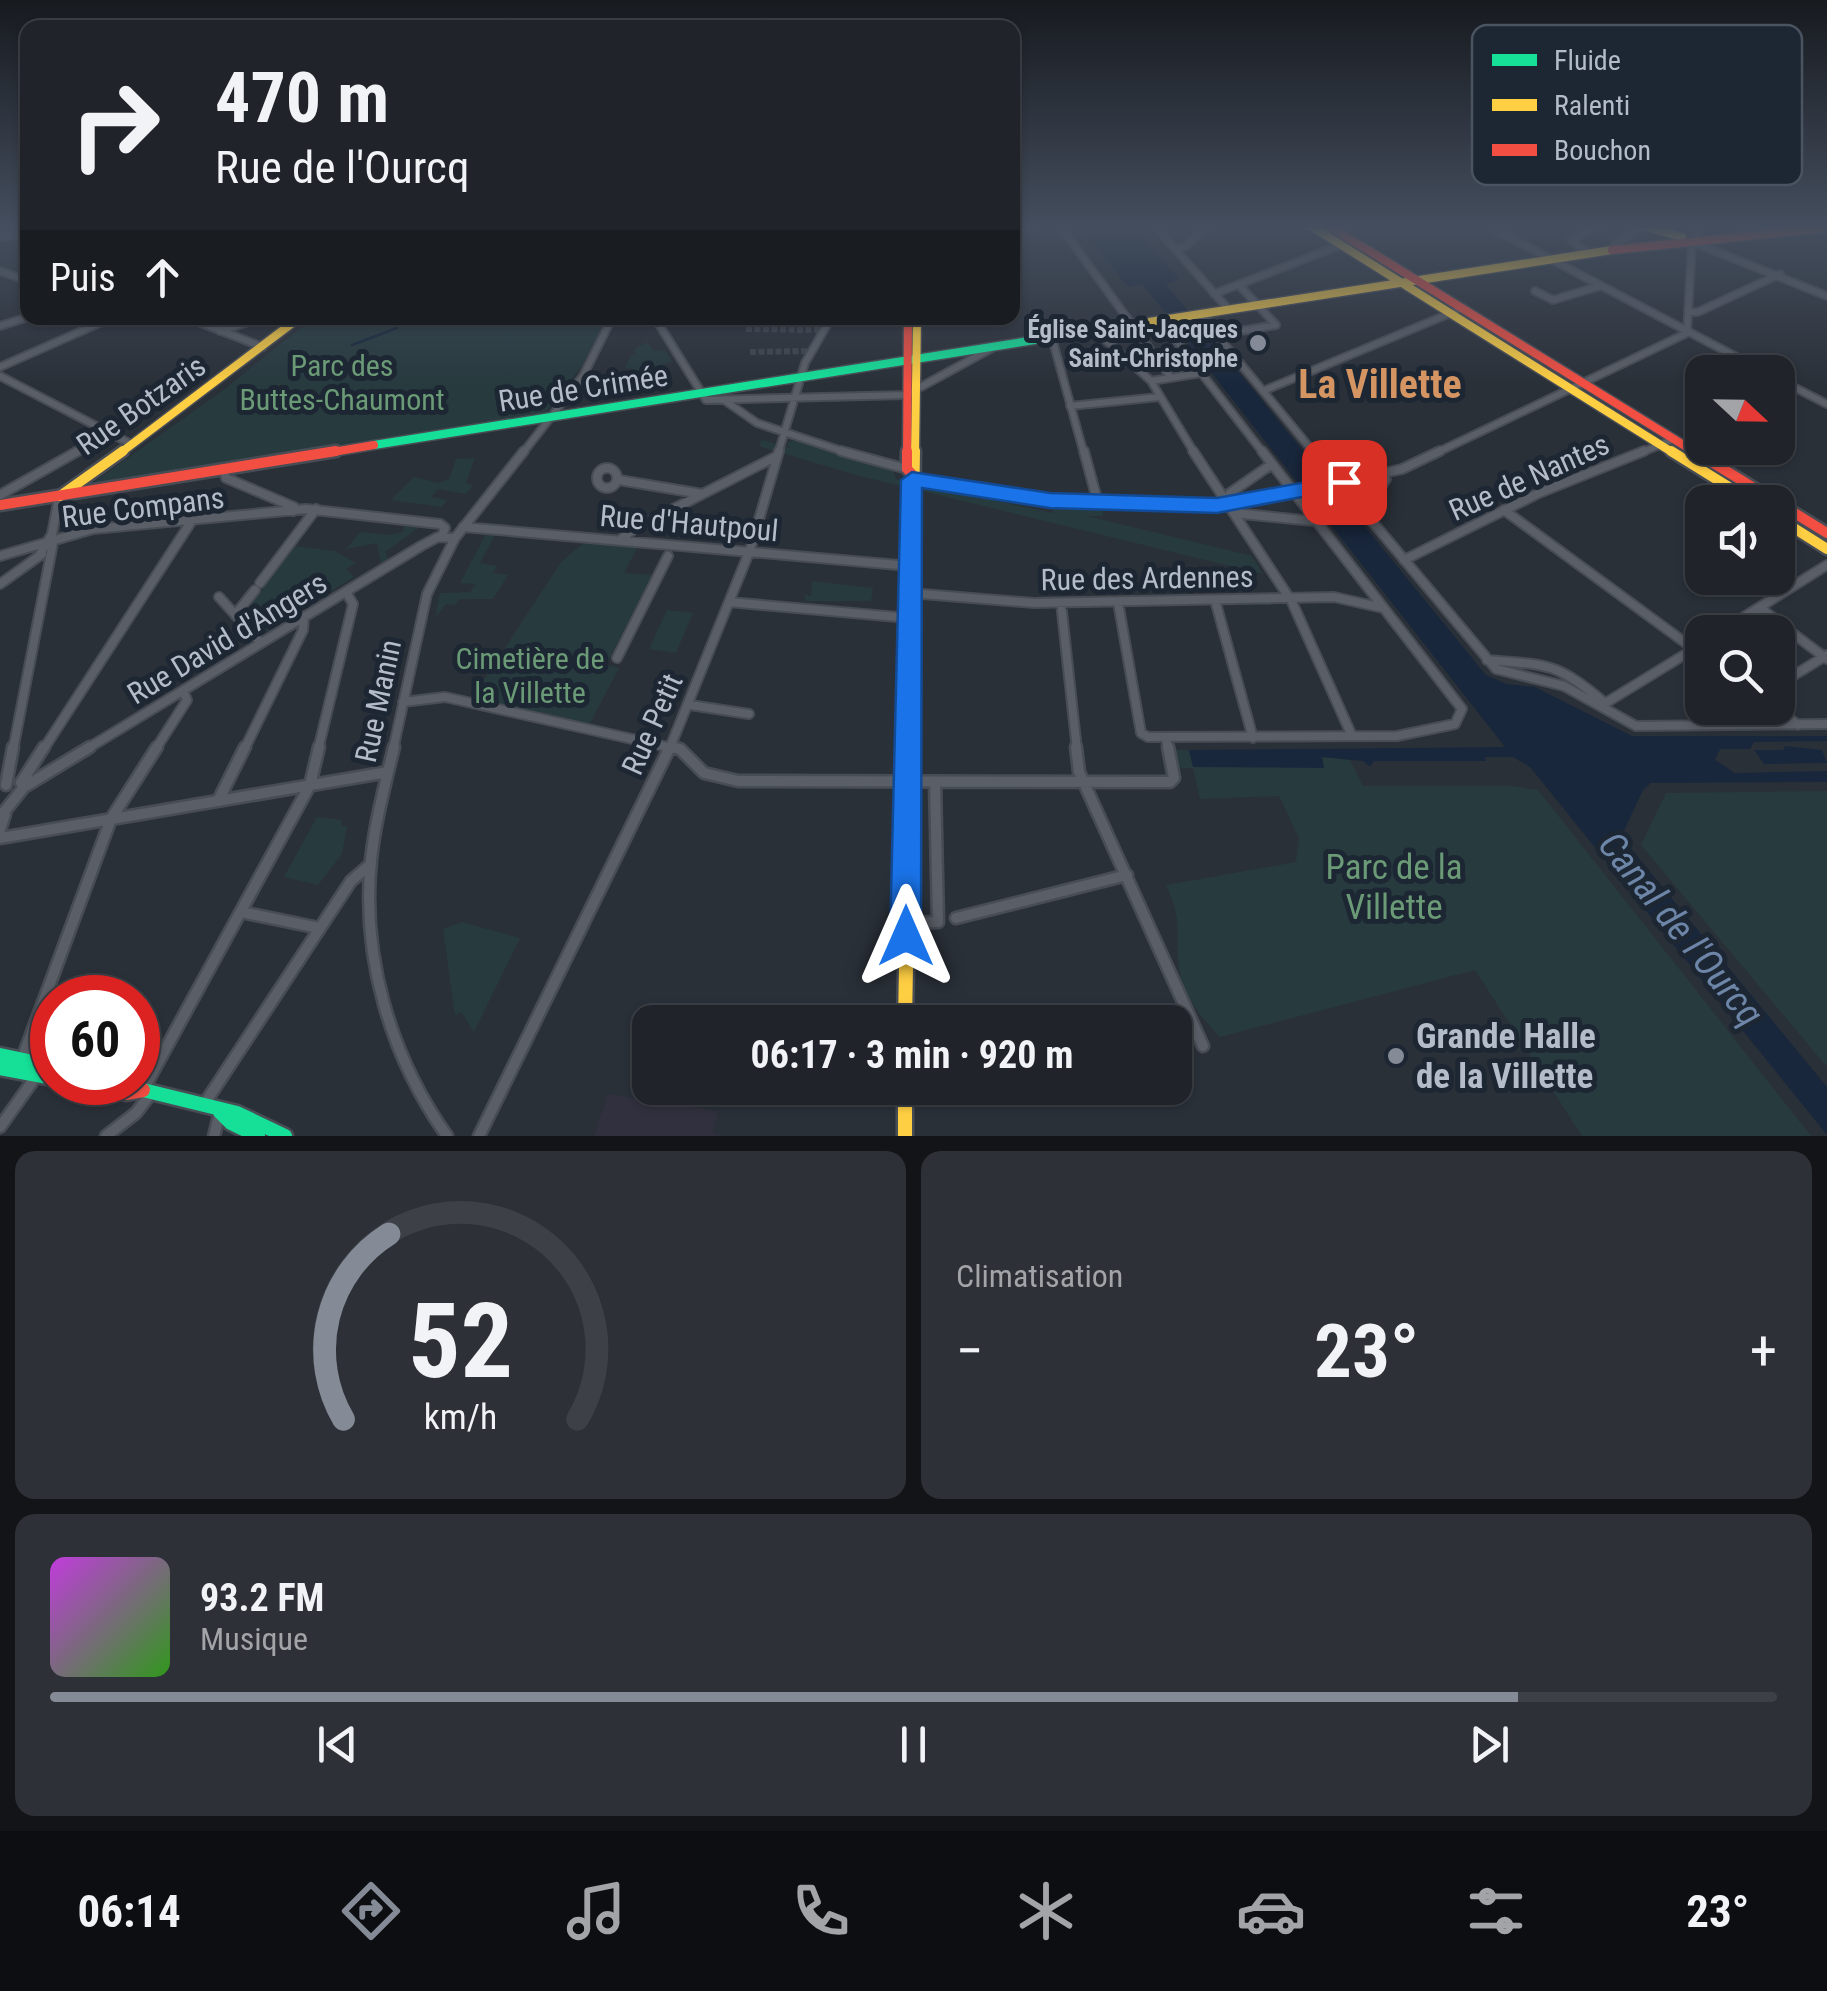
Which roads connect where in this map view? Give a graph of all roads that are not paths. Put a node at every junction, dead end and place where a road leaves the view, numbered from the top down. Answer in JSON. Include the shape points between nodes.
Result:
{"nodes":[{"id":1,"x":1099,"y":279,"type":"edge"},
{"id":2,"x":1201,"y":279,"type":"edge"},
{"id":3,"x":1255,"y":279,"type":"edge"},
{"id":4,"x":1398,"y":279,"type":"edge"},
{"id":5,"x":1416,"y":279,"type":"joint"},
{"id":6,"x":1587,"y":279,"type":"edge"},
{"id":7,"x":1691,"y":279,"type":"edge"},
{"id":8,"x":1769,"y":279,"type":"edge"},
{"id":9,"x":1791,"y":279,"type":"edge"},
{"id":10,"x":1401,"y":281,"type":"junction"},
{"id":11,"x":1240,"y":285,"type":"junction"},
{"id":12,"x":1600,"y":286,"type":"junction"},
{"id":13,"x":1536,"y":291,"type":"dead end"},
{"id":14,"x":1214,"y":294,"type":"junction"},
{"id":15,"x":1827,"y":296,"type":"edge"},
{"id":16,"x":1258,"y":306,"type":"junction"},
{"id":17,"x":1229,"y":310,"type":"junction"},
{"id":18,"x":1458,"y":311,"type":"junction"},
{"id":19,"x":1688,"y":312,"type":"junction"},
{"id":20,"x":1210,"y":314,"type":"junction"},
{"id":21,"x":1161,"y":321,"type":"junction"},
{"id":22,"x":97,"y":325,"type":"edge"},
{"id":23,"x":205,"y":325,"type":"edge"},
{"id":24,"x":239,"y":325,"type":"edge"},
{"id":25,"x":291,"y":325,"type":"edge"},
{"id":26,"x":609,"y":325,"type":"edge"},
{"id":27,"x":659,"y":325,"type":"edge"},
{"id":28,"x":827,"y":325,"type":"edge"},
{"id":29,"x":909,"y":325,"type":"edge"},
{"id":30,"x":916,"y":325,"type":"edge"},
{"id":31,"x":1133,"y":325,"type":"junction"},
{"id":32,"x":220,"y":331,"type":"junction"},
{"id":33,"x":1096,"y":331,"type":"junction"},
{"id":34,"x":1688,"y":334,"type":"junction"},
{"id":35,"x":1216,"y":335,"type":"junction"},
{"id":36,"x":1052,"y":338,"type":"junction"},
{"id":37,"x":264,"y":348,"type":"junction"},
{"id":38,"x":992,"y":348,"type":"junction"},
{"id":39,"x":1731,"y":355,"type":"edge"},
{"id":40,"x":912,"y":360,"type":"junction"},
{"id":41,"x":0,"y":369,"type":"edge"},
{"id":42,"x":1201,"y":373,"type":"junction"},
{"id":43,"x":802,"y":378,"type":"junction"},
{"id":44,"x":1171,"y":378,"type":"junction"},
{"id":45,"x":1151,"y":382,"type":"junction"},
{"id":46,"x":1585,"y":384,"type":"junction"},
{"id":47,"x":1795,"y":388,"type":"edge"},
{"id":48,"x":1573,"y":390,"type":"junction"},
{"id":49,"x":1263,"y":392,"type":"junction"},
{"id":50,"x":912,"y":393,"type":"junction"},
{"id":51,"x":700,"y":396,"type":"junction"},
{"id":52,"x":1159,"y":397,"type":"junction"},
{"id":53,"x":796,"y":398,"type":"junction"},
{"id":54,"x":724,"y":400,"type":"junction"},
{"id":55,"x":1827,"y":404,"type":"edge"},
{"id":56,"x":1070,"y":406,"type":"junction"},
{"id":57,"x":551,"y":418,"type":"junction"},
{"id":58,"x":108,"y":434,"type":"junction"},
{"id":59,"x":785,"y":434,"type":"junction"},
{"id":60,"x":1674,"y":439,"type":"junction"},
{"id":61,"x":131,"y":444,"type":"junction"},
{"id":62,"x":1660,"y":444,"type":"junction"},
{"id":63,"x":777,"y":456,"type":"junction"},
{"id":64,"x":1318,"y":458,"type":"junction"},
{"id":65,"x":1272,"y":464,"type":"junction"},
{"id":66,"x":224,"y":470,"type":"junction"},
{"id":67,"x":910,"y":474,"type":"junction"},
{"id":68,"x":1385,"y":474,"type":"junction"},
{"id":69,"x":619,"y":480,"type":"dead end"},
{"id":70,"x":1726,"y":485,"type":"edge"},
{"id":71,"x":702,"y":494,"type":"junction"},
{"id":72,"x":60,"y":497,"type":"junction"},
{"id":73,"x":1,"y":498,"type":"edge"},
{"id":74,"x":1098,"y":502,"type":"junction"},
{"id":75,"x":1226,"y":505,"type":"junction"},
{"id":76,"x":316,"y":509,"type":"junction"},
{"id":77,"x":293,"y":510,"type":"junction"},
{"id":78,"x":1504,"y":510,"type":"junction"},
{"id":79,"x":1364,"y":512,"type":"junction"},
{"id":80,"x":1240,"y":518,"type":"junction"},
{"id":81,"x":1316,"y":521,"type":"junction"},
{"id":82,"x":191,"y":522,"type":"junction"},
{"id":83,"x":463,"y":527,"type":"junction"},
{"id":84,"x":1795,"y":528,"type":"edge"},
{"id":85,"x":1827,"y":533,"type":"edge"},
{"id":86,"x":442,"y":536,"type":"junction"},
{"id":87,"x":455,"y":538,"type":"junction"},
{"id":88,"x":620,"y":540,"type":"junction"},
{"id":89,"x":50,"y":546,"type":"junction"},
{"id":90,"x":1827,"y":548,"type":"edge"},
{"id":91,"x":671,"y":550,"type":"junction"},
{"id":92,"x":750,"y":550,"type":"junction"},
{"id":93,"x":0,"y":556,"type":"edge"},
{"id":94,"x":1404,"y":560,"type":"junction"},
{"id":95,"x":1827,"y":565,"type":"edge"},
{"id":96,"x":910,"y":566,"type":"junction"},
{"id":97,"x":0,"y":584,"type":"edge"},
{"id":98,"x":346,"y":592,"type":"junction"},
{"id":99,"x":910,"y":593,"type":"junction"},
{"id":100,"x":219,"y":597,"type":"dead end"},
{"id":101,"x":1288,"y":598,"type":"junction"},
{"id":102,"x":1215,"y":600,"type":"junction"},
{"id":103,"x":729,"y":602,"type":"junction"},
{"id":104,"x":1118,"y":602,"type":"junction"},
{"id":105,"x":1061,"y":603,"type":"junction"},
{"id":106,"x":1384,"y":608,"type":"junction"},
{"id":107,"x":1760,"y":608,"type":"junction"},
{"id":108,"x":235,"y":615,"type":"junction"},
{"id":109,"x":1748,"y":615,"type":"edge"},
{"id":110,"x":1770,"y":615,"type":"edge"},
{"id":111,"x":304,"y":618,"type":"junction"},
{"id":112,"x":909,"y":618,"type":"junction"},
{"id":113,"x":1795,"y":635,"type":"edge"},
{"id":114,"x":1685,"y":639,"type":"edge"},
{"id":115,"x":261,"y":644,"type":"junction"},
{"id":116,"x":1826,"y":657,"type":"edge"},
{"id":117,"x":618,"y":658,"type":"dead end"},
{"id":118,"x":1685,"y":658,"type":"edge"},
{"id":119,"x":1487,"y":660,"type":"junction"},
{"id":120,"x":1795,"y":675,"type":"edge"},
{"id":121,"x":183,"y":691,"type":"junction"},
{"id":122,"x":403,"y":702,"type":"junction"},
{"id":123,"x":1603,"y":704,"type":"junction"},
{"id":124,"x":690,"y":705,"type":"junction"},
{"id":125,"x":749,"y":714,"type":"dead end"},
{"id":126,"x":1795,"y":723,"type":"edge"},
{"id":127,"x":1827,"y":724,"type":"edge"},
{"id":128,"x":1685,"y":725,"type":"edge"},
{"id":129,"x":1795,"y":725,"type":"edge"},
{"id":130,"x":1798,"y":725,"type":"junction"},
{"id":131,"x":1352,"y":736,"type":"junction"},
{"id":132,"x":1166,"y":738,"type":"junction"},
{"id":133,"x":1253,"y":738,"type":"junction"},
{"id":134,"x":671,"y":747,"type":"junction"},
{"id":135,"x":388,"y":772,"type":"junction"},
{"id":136,"x":906,"y":781,"type":"junction"},
{"id":137,"x":1082,"y":781,"type":"junction"},
{"id":138,"x":935,"y":782,"type":"junction"},
{"id":139,"x":23,"y":785,"type":"junction"},
{"id":140,"x":310,"y":786,"type":"junction"},
{"id":141,"x":3,"y":787,"type":"edge"},
{"id":142,"x":218,"y":801,"type":"junction"},
{"id":143,"x":2,"y":815,"type":"edge"},
{"id":144,"x":111,"y":819,"type":"junction"},
{"id":145,"x":0,"y":834,"type":"edge"},
{"id":146,"x":371,"y":864,"type":"junction"},
{"id":147,"x":1127,"y":876,"type":"junction"},
{"id":148,"x":241,"y":912,"type":"junction"},
{"id":149,"x":956,"y":918,"type":"dead end"},
{"id":150,"x":906,"y":923,"type":"junction"},
{"id":151,"x":319,"y":928,"type":"junction"},
{"id":152,"x":905,"y":1005,"type":"edge"},
{"id":153,"x":1204,"y":1046,"type":"dead end"},
{"id":154,"x":0,"y":1055,"type":"edge"},
{"id":155,"x":22,"y":1059,"type":"junction"},
{"id":156,"x":30,"y":1061,"type":"edge"},
{"id":157,"x":0,"y":1068,"type":"edge"},
{"id":158,"x":160,"y":1068,"type":"edge"},
{"id":159,"x":14,"y":1070,"type":"junction"},
{"id":160,"x":30,"y":1073,"type":"edge"},
{"id":161,"x":30,"y":1085,"type":"edge"},
{"id":162,"x":160,"y":1094,"type":"edge"},
{"id":163,"x":140,"y":1105,"type":"edge"},
{"id":164,"x":905,"y":1105,"type":"edge"},
{"id":165,"x":203,"y":1106,"type":"junction"},
{"id":166,"x":220,"y":1112,"type":"junction"},
{"id":167,"x":0,"y":1126,"type":"edge"},
{"id":168,"x":106,"y":1136,"type":"edge"},
{"id":169,"x":214,"y":1136,"type":"edge"},
{"id":170,"x":258,"y":1136,"type":"edge"},
{"id":171,"x":285,"y":1136,"type":"edge"},
{"id":172,"x":447,"y":1136,"type":"edge"},
{"id":173,"x":478,"y":1136,"type":"edge"},
{"id":174,"x":905,"y":1136,"type":"edge"}],
"edges":[{"from":1,"to":31,"type":"street"},
{"from":2,"to":14,"type":"street"},
{"from":3,"to":11,"type":"street"},
{"from":4,"to":10,"type":"main road"},
{"from":5,"to":10,"type":"main road"},
{"from":5,"to":18,"type":"main road"},
{"from":6,"to":12,"type":"street"},
{"from":7,"to":19,"type":"street"},
{"from":8,"to":19,"type":"street"},
{"from":9,"to":15,"type":"street"},
{"from":10,"to":16,"type":"main road"},
{"from":10,"to":18,"type":"main road"},
{"from":11,"to":14,"type":"street"},
{"from":11,"to":16,"type":"street"},
{"from":12,"to":13,"type":"street","via":[[1553,300]]},
{"from":12,"to":34,"type":"street"},
{"from":14,"to":17,"type":"street"},
{"from":16,"to":17,"type":"main road"},
{"from":16,"to":35,"type":"street","via":[[1276,325]]},
{"from":17,"to":20,"type":"main road"},
{"from":18,"to":46,"type":"main road"},
{"from":18,"to":48,"type":"main road"},
{"from":18,"to":49,"type":"street"},
{"from":19,"to":34,"type":"street"},
{"from":20,"to":21,"type":"main road","name":"Rue de Crimée"},
{"from":20,"to":35,"type":"street","via":[[1202,316]]},
{"from":21,"to":31,"type":"main road","name":"Rue de Crimée"},
{"from":21,"to":42,"type":"street"},
{"from":22,"to":41,"type":"street"},
{"from":23,"to":32,"type":"street"},
{"from":24,"to":32,"type":"street"},
{"from":25,"to":37,"type":"main road","name":"Rue Botzaris"},
{"from":26,"to":57,"type":"street","name":"Rue Manin","via":[[594,359]]},
{"from":27,"to":51,"type":"street"},
{"from":28,"to":43,"type":"street","name":"Rue Petit"},
{"from":29,"to":40,"type":"main road"},
{"from":30,"to":40,"type":"main road"},
{"from":31,"to":33,"type":"main road","name":"Rue de Crimée"},
{"from":31,"to":44,"type":"street"},
{"from":32,"to":37,"type":"street"},
{"from":33,"to":36,"type":"main road","name":"Rue de Crimée"},
{"from":33,"to":45,"type":"street"},
{"from":34,"to":39,"type":"street"},
{"from":34,"to":46,"type":"street"},
{"from":35,"to":49,"type":"street"},
{"from":36,"to":38,"type":"main road","name":"Rue de Crimée"},
{"from":36,"to":56,"type":"street"},
{"from":37,"to":61,"type":"main road","name":"Rue Botzaris"},
{"from":38,"to":40,"type":"main road","name":"Rue de Crimée"},
{"from":38,"to":50,"type":"street"},
{"from":40,"to":43,"type":"main road","name":"Rue de Crimée"},
{"from":40,"to":50,"type":"main road"},
{"from":41,"to":58,"type":"street"},
{"from":42,"to":44,"type":"street"},
{"from":42,"to":65,"type":"street"},
{"from":43,"to":51,"type":"main road","name":"Rue de Crimée"},
{"from":43,"to":53,"type":"street","name":"Rue Petit"},
{"from":44,"to":45,"type":"street"},
{"from":45,"to":52,"type":"street"},
{"from":46,"to":48,"type":"street"},
{"from":46,"to":60,"type":"main road"},
{"from":47,"to":55,"type":"street"},
{"from":48,"to":62,"type":"main road"},
{"from":48,"to":68,"type":"street"},
{"from":49,"to":64,"type":"street"},
{"from":50,"to":53,"type":"street"},
{"from":50,"to":67,"type":"main road"},
{"from":51,"to":54,"type":"street"},
{"from":51,"to":57,"type":"main road","name":"Rue de Crimée"},
{"from":52,"to":56,"type":"street"},
{"from":52,"to":75,"type":"street"},
{"from":53,"to":54,"type":"street"},
{"from":53,"to":59,"type":"street","name":"Rue Petit"},
{"from":54,"to":59,"type":"street","via":[[740,417]]},
{"from":56,"to":74,"type":"street"},
{"from":57,"to":66,"type":"main road","name":"Rue de Crimée"},
{"from":57,"to":83,"type":"street","name":"Rue Manin"},
{"from":58,"to":61,"type":"street"},
{"from":58,"to":73,"type":"street"},
{"from":59,"to":63,"type":"street","name":"Rue Petit"},
{"from":59,"to":67,"type":"street"},
{"from":60,"to":62,"type":"street","name":"Rue de Nantes"},
{"from":60,"to":85,"type":"main road"},
{"from":61,"to":72,"type":"main road","name":"Rue Botzaris"},
{"from":62,"to":70,"type":"main road"},
{"from":62,"to":78,"type":"street","name":"Rue de Nantes"},
{"from":63,"to":71,"type":"street"},
{"from":63,"to":92,"type":"street","name":"Rue Petit"},
{"from":64,"to":68,"type":"street"},
{"from":64,"to":79,"type":"street"},
{"from":65,"to":75,"type":"street","via":[[1230,494]]},
{"from":65,"to":81,"type":"street"},
{"from":66,"to":72,"type":"main road","name":"Rue de Crimée"},
{"from":66,"to":77,"type":"street","via":[[226,478]]},
{"from":67,"to":74,"type":"street","via":[[1050,501]]},
{"from":67,"to":96,"type":"main road"},
{"from":68,"to":75,"type":"street","bridge":true},
{"from":68,"to":79,"type":"street"},
{"from":69,"to":71,"type":"street"},
{"from":71,"to":88,"type":"street"},
{"from":72,"to":73,"type":"main road","name":"Rue de Crimée"},
{"from":72,"to":89,"type":"street"},
{"from":74,"to":75,"type":"street"},
{"from":75,"to":80,"type":"street"},
{"from":76,"to":77,"type":"street"},
{"from":76,"to":86,"type":"street","via":[[440,524]]},
{"from":76,"to":108,"type":"street"},
{"from":77,"to":82,"type":"street","name":"Rue Compans"},
{"from":78,"to":94,"type":"street","name":"Rue de Nantes"},
{"from":78,"to":114,"type":"street"},
{"from":79,"to":94,"type":"street"},
{"from":80,"to":81,"type":"street"},
{"from":80,"to":101,"type":"street"},
{"from":81,"to":106,"type":"street"},
{"from":82,"to":89,"type":"street","name":"Rue Compans","via":[[93,530]]},
{"from":82,"to":139,"type":"street"},
{"from":83,"to":87,"type":"street","name":"Rue Manin"},
{"from":83,"to":88,"type":"street","name":"Rue d'Hautpoul"},
{"from":84,"to":90,"type":"main road"},
{"from":86,"to":87,"type":"street"},
{"from":86,"to":98,"type":"street","name":"Rue David d'Angers"},
{"from":87,"to":122,"type":"street","name":"Rue Manin","via":[[427,594]]},
{"from":88,"to":91,"type":"street","name":"Rue d'Hautpoul"},
{"from":89,"to":93,"type":"street","name":"Rue Compans"},
{"from":89,"to":97,"type":"street"},
{"from":89,"to":141,"type":"street"},
{"from":91,"to":92,"type":"street","name":"Rue d'Hautpoul"},
{"from":91,"to":117,"type":"street"},
{"from":92,"to":96,"type":"street","name":"Rue d'Hautpoul"},
{"from":92,"to":103,"type":"street","name":"Rue Petit"},
{"from":94,"to":119,"type":"street"},
{"from":95,"to":107,"type":"street"},
{"from":96,"to":99,"type":"main road"},
{"from":98,"to":111,"type":"street","name":"Rue David d'Angers"},
{"from":98,"to":140,"type":"street","via":[[353,604]]},
{"from":99,"to":105,"type":"street","name":"Rue des Ardennes"},
{"from":99,"to":112,"type":"main road"},
{"from":100,"to":108,"type":"street"},
{"from":101,"to":102,"type":"street","name":"Rue des Ardennes"},
{"from":101,"to":106,"type":"street","name":"Rue des Ardennes","via":[[1334,597]]},
{"from":101,"to":131,"type":"street"},
{"from":102,"to":104,"type":"street","name":"Rue des Ardennes"},
{"from":102,"to":133,"type":"street"},
{"from":103,"to":112,"type":"street"},
{"from":103,"to":124,"type":"street","name":"Rue Petit"},
{"from":104,"to":105,"type":"street","name":"Rue des Ardennes"},
{"from":104,"to":132,"type":"street","via":[[1140,733]]},
{"from":105,"to":137,"type":"street"},
{"from":106,"to":131,"type":"street","via":[[1462,709],[1455,724],[1397,736]]},
{"from":107,"to":109,"type":"street"},
{"from":107,"to":110,"type":"street"},
{"from":108,"to":115,"type":"street"},
{"from":111,"to":115,"type":"street","name":"Rue David d'Angers"},
{"from":111,"to":142,"type":"street"},
{"from":112,"to":136,"type":"main road"},
{"from":113,"to":116,"type":"street"},
{"from":115,"to":121,"type":"street","name":"Rue David d'Angers"},
{"from":116,"to":120,"type":"street"},
{"from":118,"to":123,"type":"street"},
{"from":119,"to":123,"type":"street","via":[[1496,669]]},
{"from":119,"to":123,"type":"street","via":[[1557,667]]},
{"from":121,"to":139,"type":"street","name":"Rue David d'Angers"},
{"from":121,"to":144,"type":"street","via":[[187,700]]},
{"from":122,"to":134,"type":"street","via":[[446,697]]},
{"from":122,"to":135,"type":"street","name":"Rue Manin"},
{"from":123,"to":128,"type":"street","via":[[1636,726]]},
{"from":124,"to":125,"type":"street"},
{"from":124,"to":134,"type":"street","name":"Rue Petit"},
{"from":126,"to":130,"type":"street"},
{"from":127,"to":130,"type":"street"},
{"from":129,"to":130,"type":"street"},
{"from":131,"to":133,"type":"street"},
{"from":132,"to":133,"type":"street"},
{"from":132,"to":137,"type":"street","via":[[1173,780]]},
{"from":134,"to":136,"type":"street","via":[[724,780]]},
{"from":134,"to":173,"type":"street","name":"Rue Petit"},
{"from":135,"to":140,"type":"street"},
{"from":135,"to":146,"type":"street","name":"Rue Manin"},
{"from":136,"to":138,"type":"street"},
{"from":136,"to":150,"type":"main road"},
{"from":137,"to":138,"type":"street"},
{"from":137,"to":147,"type":"street"},
{"from":138,"to":150,"type":"street","via":[[938,922]]},
{"from":139,"to":141,"type":"street"},
{"from":139,"to":143,"type":"street"},
{"from":140,"to":142,"type":"street"},
{"from":140,"to":148,"type":"street"},
{"from":142,"to":144,"type":"street"},
{"from":143,"to":145,"type":"street"},
{"from":144,"to":145,"type":"street"},
{"from":144,"to":155,"type":"street"},
{"from":146,"to":151,"type":"street","via":[[351,880]]},
{"from":146,"to":172,"type":"street","name":"Rue Manin","via":[[373,940],[395,1039],[418,1095]]},
{"from":147,"to":149,"type":"street"},
{"from":147,"to":153,"type":"street"},
{"from":148,"to":151,"type":"street"},
{"from":148,"to":158,"type":"street"},
{"from":150,"to":152,"type":"main road"},
{"from":151,"to":165,"type":"street"},
{"from":154,"to":155,"type":"main road"},
{"from":155,"to":156,"type":"main road"},
{"from":155,"to":159,"type":"street"},
{"from":157,"to":159,"type":"main road"},
{"from":159,"to":160,"type":"main road"},
{"from":161,"to":167,"type":"street"},
{"from":162,"to":165,"type":"main road"},
{"from":163,"to":168,"type":"street"},
{"from":164,"to":174,"type":"main road"},
{"from":165,"to":166,"type":"main road"},
{"from":166,"to":169,"type":"street"},
{"from":166,"to":170,"type":"main road"},
{"from":166,"to":171,"type":"main road"}]}
